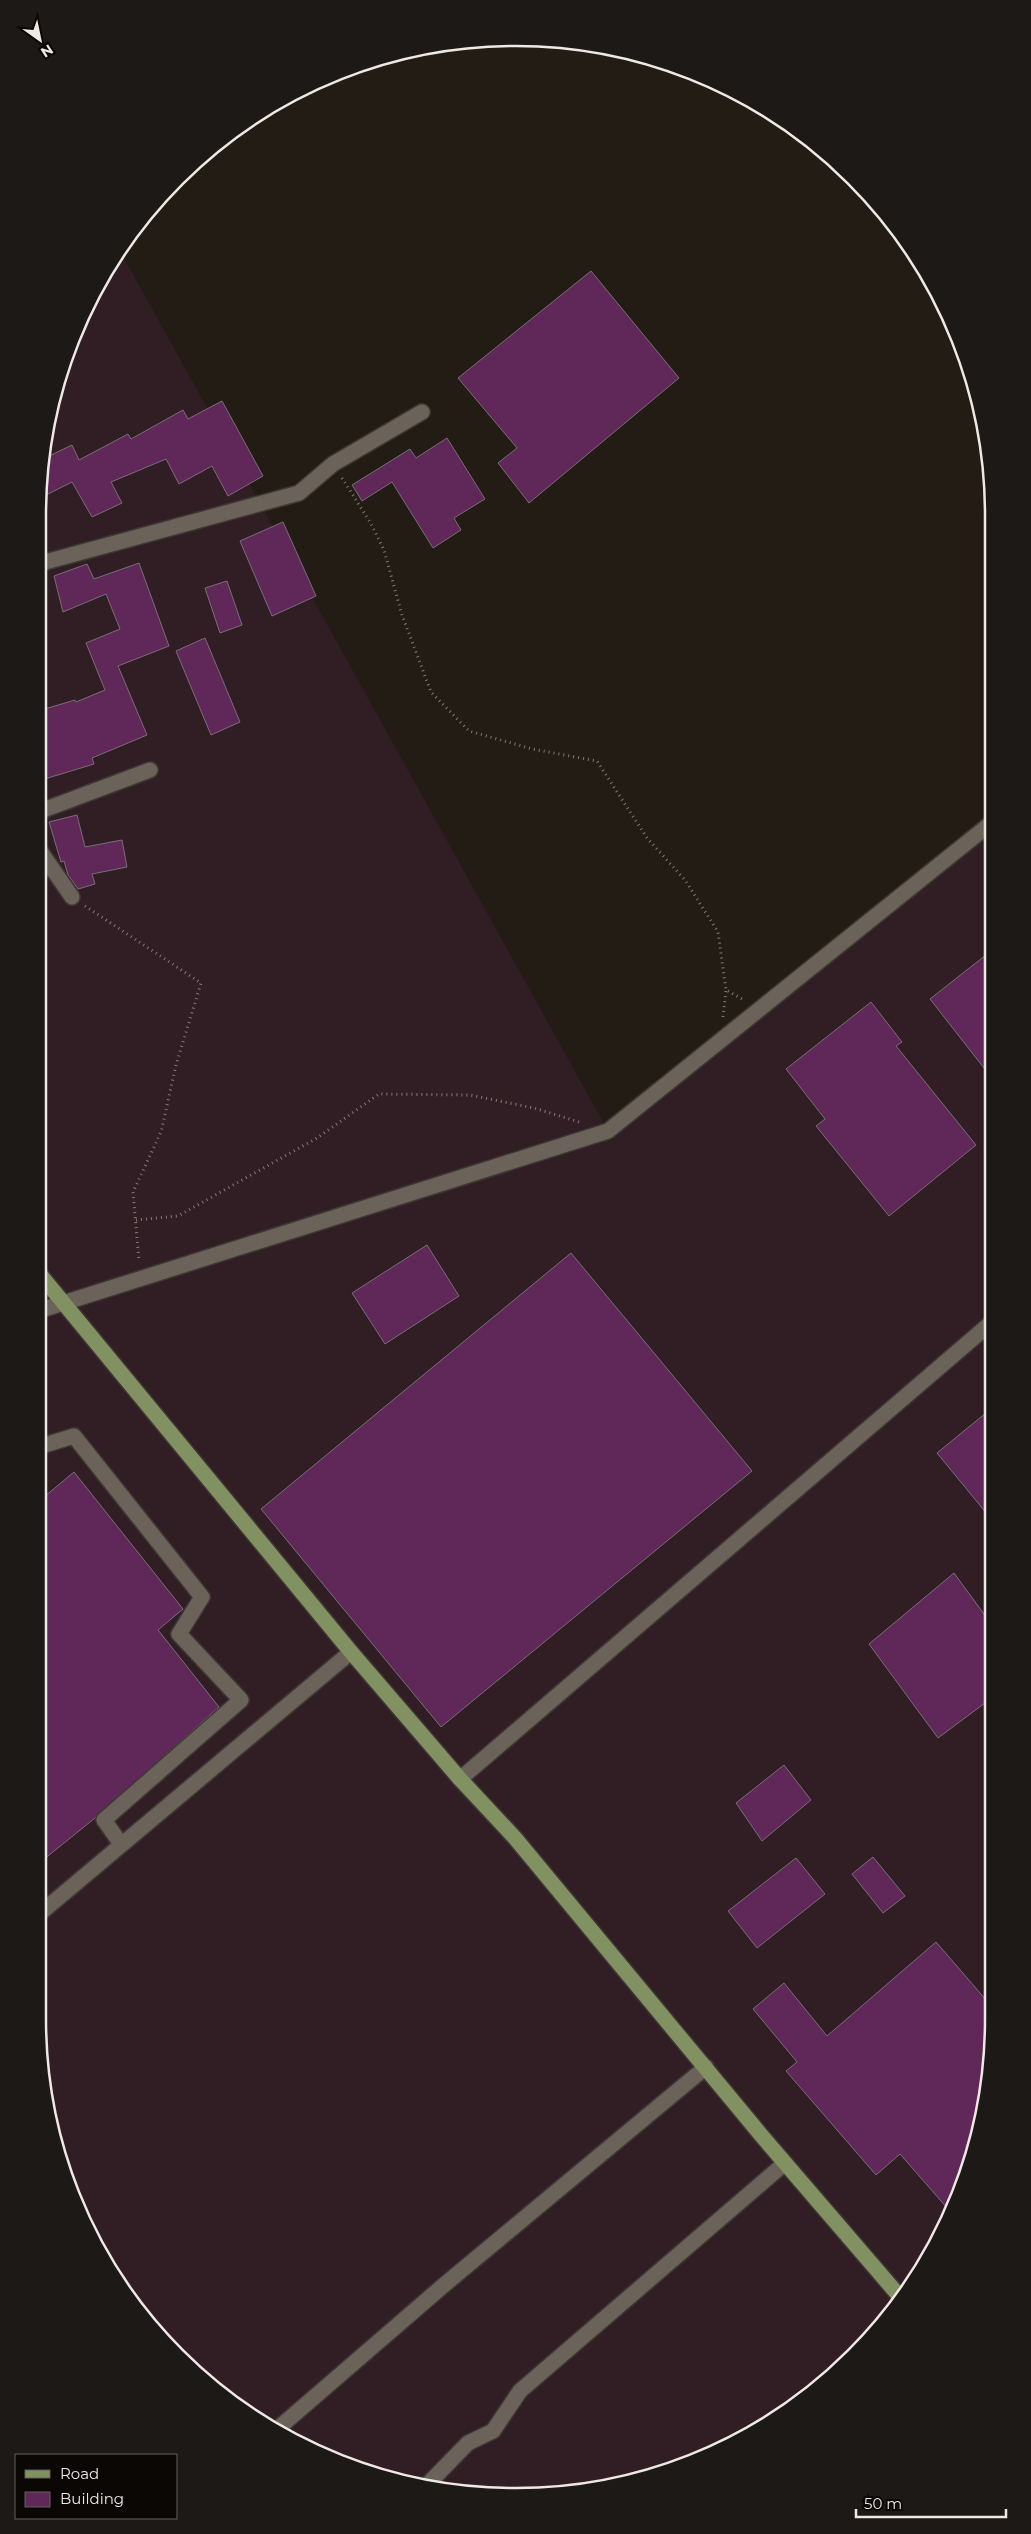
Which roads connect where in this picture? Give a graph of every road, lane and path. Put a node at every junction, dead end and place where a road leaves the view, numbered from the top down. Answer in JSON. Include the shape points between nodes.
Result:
{"nodes":[{"id":1,"x":422,"y":412,"type":"dead end"},
{"id":2,"x":333,"y":464,"type":"junction"},
{"id":3,"x":46,"y":562,"type":"edge"},
{"id":4,"x":150,"y":770,"type":"dead end"},
{"id":5,"x":46,"y":809,"type":"edge"},
{"id":6,"x":985,"y":828,"type":"edge"},
{"id":7,"x":46,"y":860,"type":"edge"},
{"id":8,"x":72,"y":897,"type":"joint"},
{"id":9,"x":760,"y":1009,"type":"junction"},
{"id":10,"x":580,"y":1122,"type":"dead end"},
{"id":11,"x":136,"y":1220,"type":"junction"},
{"id":12,"x":141,"y":1278,"type":"junction"},
{"id":13,"x":46,"y":1282,"type":"edge"},
{"id":14,"x":63,"y":1303,"type":"junction"},
{"id":15,"x":46,"y":1309,"type":"edge"},
{"id":16,"x":985,"y":1328,"type":"edge"},
{"id":17,"x":46,"y":1445,"type":"edge"},
{"id":18,"x":351,"y":1652,"type":"junction"},
{"id":19,"x":460,"y":1779,"type":"junction"},
{"id":20,"x":121,"y":1844,"type":"junction"},
{"id":21,"x":46,"y":1907,"type":"edge"},
{"id":22,"x":706,"y":2067,"type":"junction"},
{"id":23,"x":785,"y":2163,"type":"junction"},
{"id":24,"x":896,"y":2293,"type":"edge"},
{"id":25,"x":282,"y":2425,"type":"edge"},
{"id":26,"x":432,"y":2480,"type":"edge"}],
"edges":[{"from":1,"to":2,"type":"street"},
{"from":2,"to":3,"type":"street","via":[[299,493]]},
{"from":2,"to":9,"type":"path","via":[[384,550],[402,615],[431,692],[469,731],[532,750],[597,761],[647,838],[685,880],[718,932],[726,990]]},
{"from":4,"to":5,"type":"street"},
{"from":6,"to":9,"type":"street"},
{"from":7,"to":8,"type":"street"},
{"from":8,"to":11,"type":"path","via":[[201,983],[176,1065],[161,1132],[133,1192]]},
{"from":9,"to":12,"type":"street","via":[[608,1131]]},
{"from":10,"to":11,"type":"path","via":[[534,1108],[470,1095],[379,1094],[317,1138],[178,1216]]},
{"from":11,"to":12,"type":"path"},
{"from":12,"to":14,"type":"street"},
{"from":13,"to":14,"type":"main road"},
{"from":14,"to":15,"type":"street"},
{"from":14,"to":18,"type":"main road"},
{"from":16,"to":19,"type":"street"},
{"from":17,"to":20,"type":"street","via":[[74,1436],[202,1597],[179,1634],[241,1700],[104,1820]]},
{"from":18,"to":19,"type":"main road"},
{"from":18,"to":20,"type":"street"},
{"from":19,"to":22,"type":"main road","via":[[515,1838]]},
{"from":20,"to":21,"type":"street"},
{"from":22,"to":23,"type":"main road"},
{"from":22,"to":25,"type":"street"},
{"from":23,"to":24,"type":"main road"},
{"from":23,"to":26,"type":"street","via":[[520,2391],[493,2431],[468,2443]]}]}
